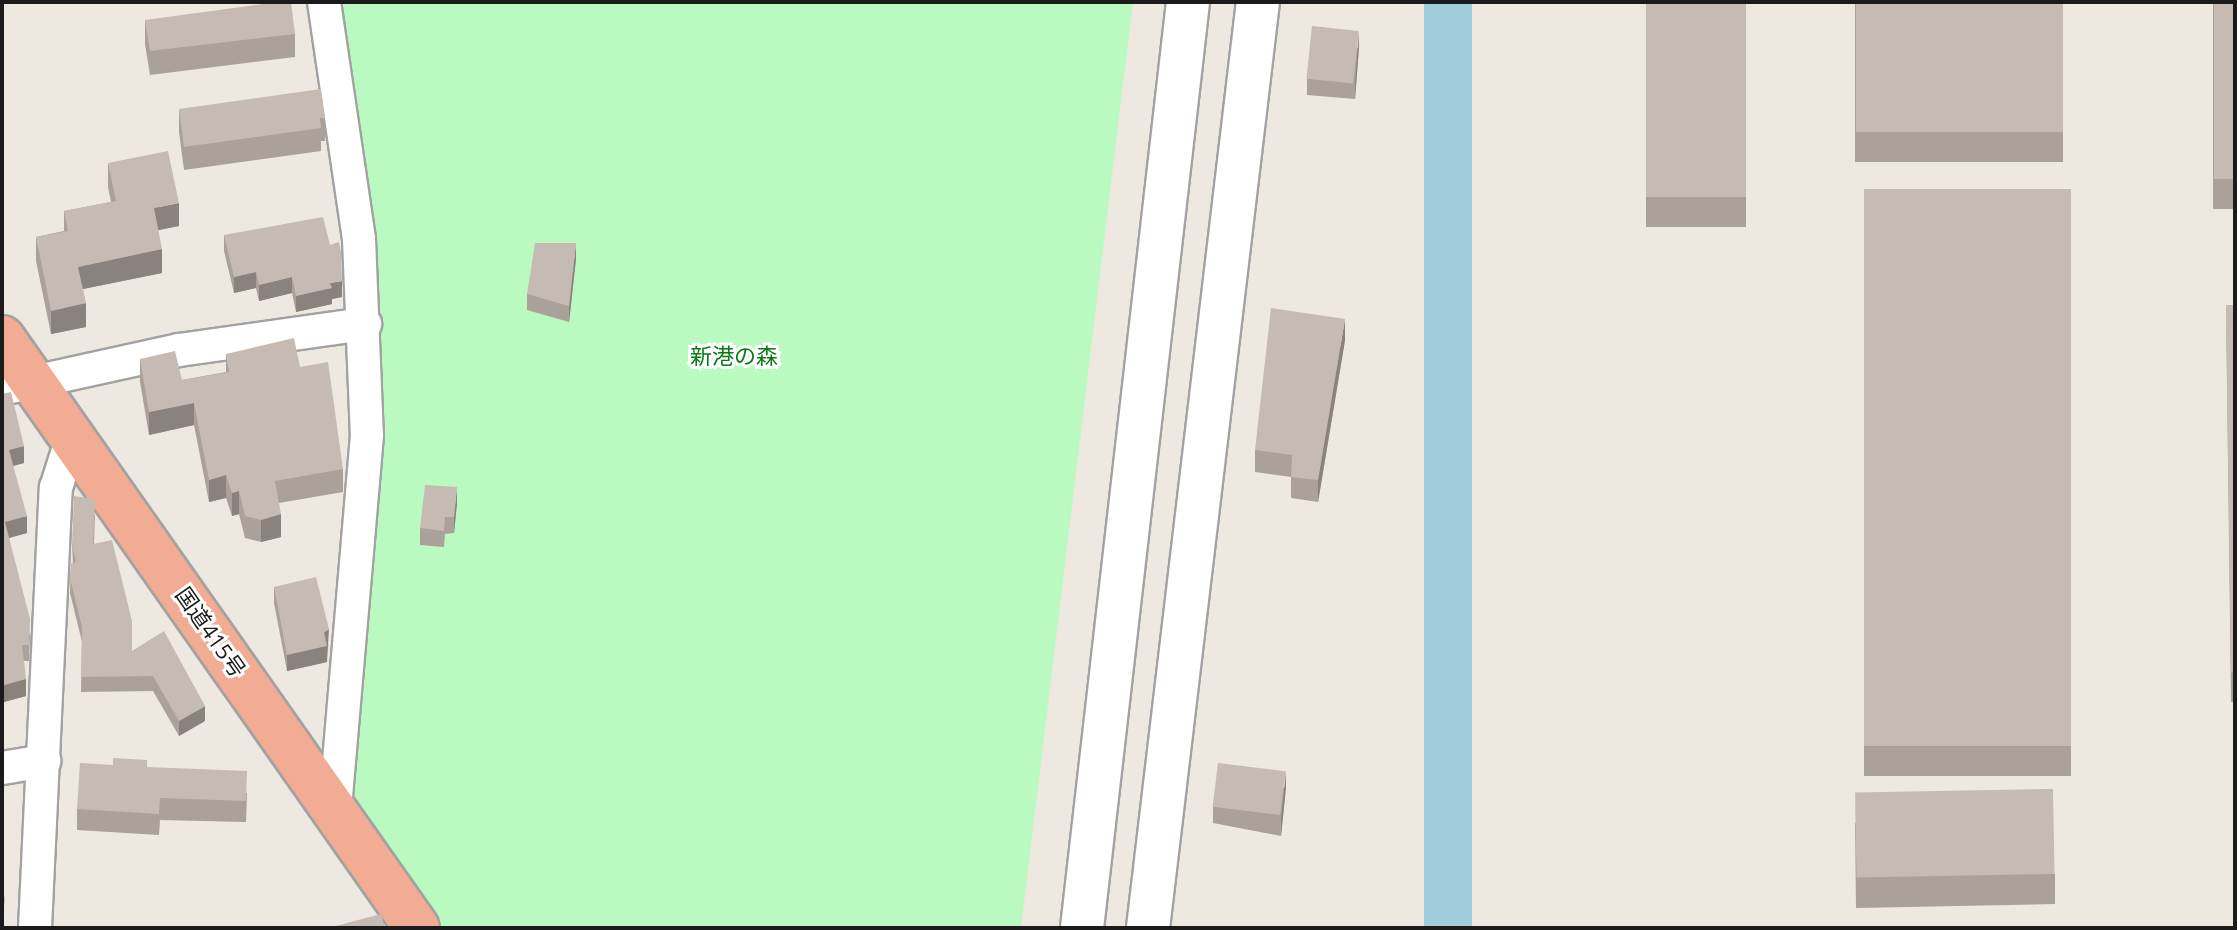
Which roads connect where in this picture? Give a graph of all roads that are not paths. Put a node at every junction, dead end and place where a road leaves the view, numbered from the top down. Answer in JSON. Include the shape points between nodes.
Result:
{"nodes":[{"id":1,"x":324,"y":2,"type":"edge"},
{"id":2,"x":1188,"y":2,"type":"edge"},
{"id":3,"x":1258,"y":2,"type":"edge"},
{"id":4,"x":365,"y":324,"type":"junction"},
{"id":5,"x":2,"y":338,"type":"edge"},
{"id":6,"x":17,"y":386,"type":"edge"},
{"id":7,"x":72,"y":438,"type":"junction"},
{"id":8,"x":44,"y":761,"type":"junction"},
{"id":9,"x":2,"y":768,"type":"edge"},
{"id":10,"x":335,"y":807,"type":"junction"},
{"id":11,"x":35,"y":928,"type":"edge"},
{"id":12,"x":417,"y":928,"type":"edge"},
{"id":13,"x":1082,"y":928,"type":"edge"},
{"id":14,"x":1148,"y":928,"type":"edge"}],
"edges":[{"from":1,"to":4,"type":"street","via":[[359,239]]},
{"from":2,"to":13,"type":"street"},
{"from":3,"to":14,"type":"street"},
{"from":4,"to":6,"type":"street","via":[[179,350]]},
{"from":4,"to":10,"type":"street","via":[[367,435]]},
{"from":5,"to":6,"type":"highway","name":"国道415号"},
{"from":6,"to":7,"type":"highway","name":"国道415号"},
{"from":7,"to":8,"type":"street","via":[[56,488]]},
{"from":7,"to":10,"type":"highway","name":"国道415号"},
{"from":8,"to":9,"type":"street"},
{"from":8,"to":11,"type":"street"},
{"from":10,"to":12,"type":"highway","name":"国道415号"}]}
